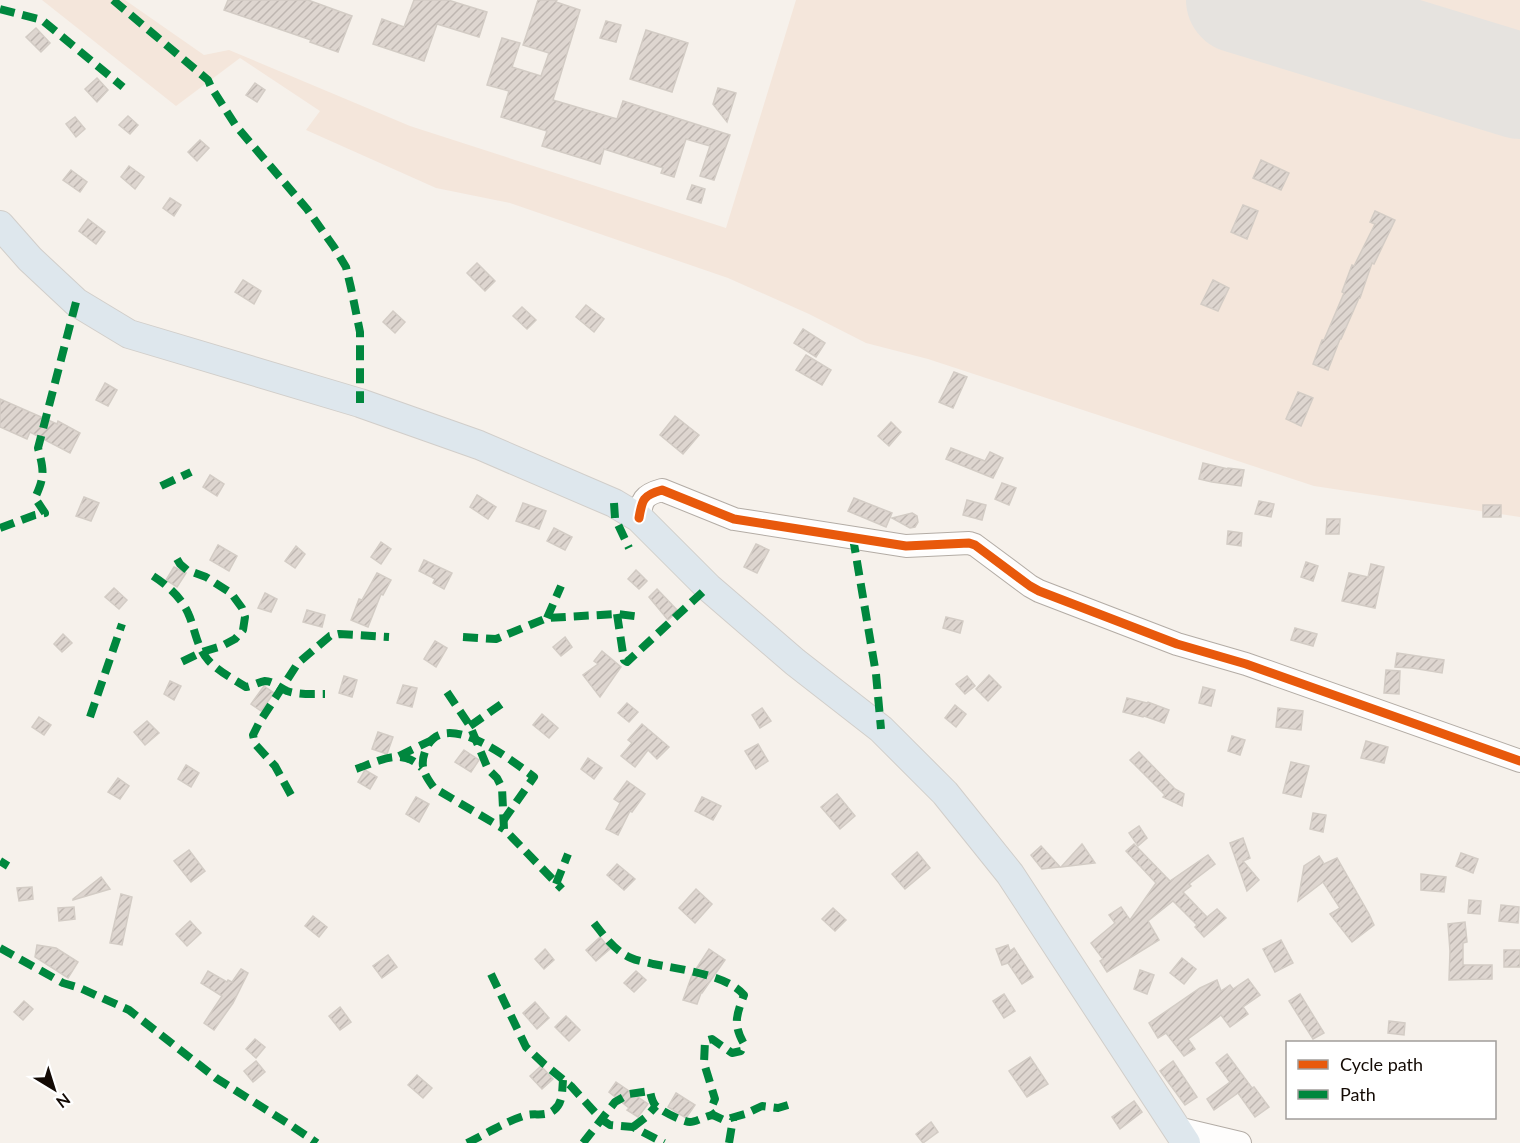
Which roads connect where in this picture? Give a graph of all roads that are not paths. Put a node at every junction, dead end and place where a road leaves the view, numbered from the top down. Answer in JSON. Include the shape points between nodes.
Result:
{"nodes":[{"id":1,"x":0,"y":225,"type":"edge"},
{"id":2,"x":639,"y":518,"type":"junction"},
{"id":3,"x":1520,"y":761,"type":"edge"},
{"id":4,"x":1181,"y":1136,"type":"edge"},
{"id":5,"x":1240,"y":1143,"type":"edge"}],
"edges":[{"from":1,"to":2,"type":"main road","via":[[76,302],[129,334],[360,403],[479,445],[614,503]]},
{"from":2,"to":3,"type":"street","via":[[642,501],[662,490],[735,519],[906,546],[969,543],[1039,591],[1157,637],[1246,664]]},
{"from":2,"to":4,"type":"main road","via":[[708,587],[881,729],[945,793],[1010,874]]},
{"from":4,"to":5,"type":"street"}]}
